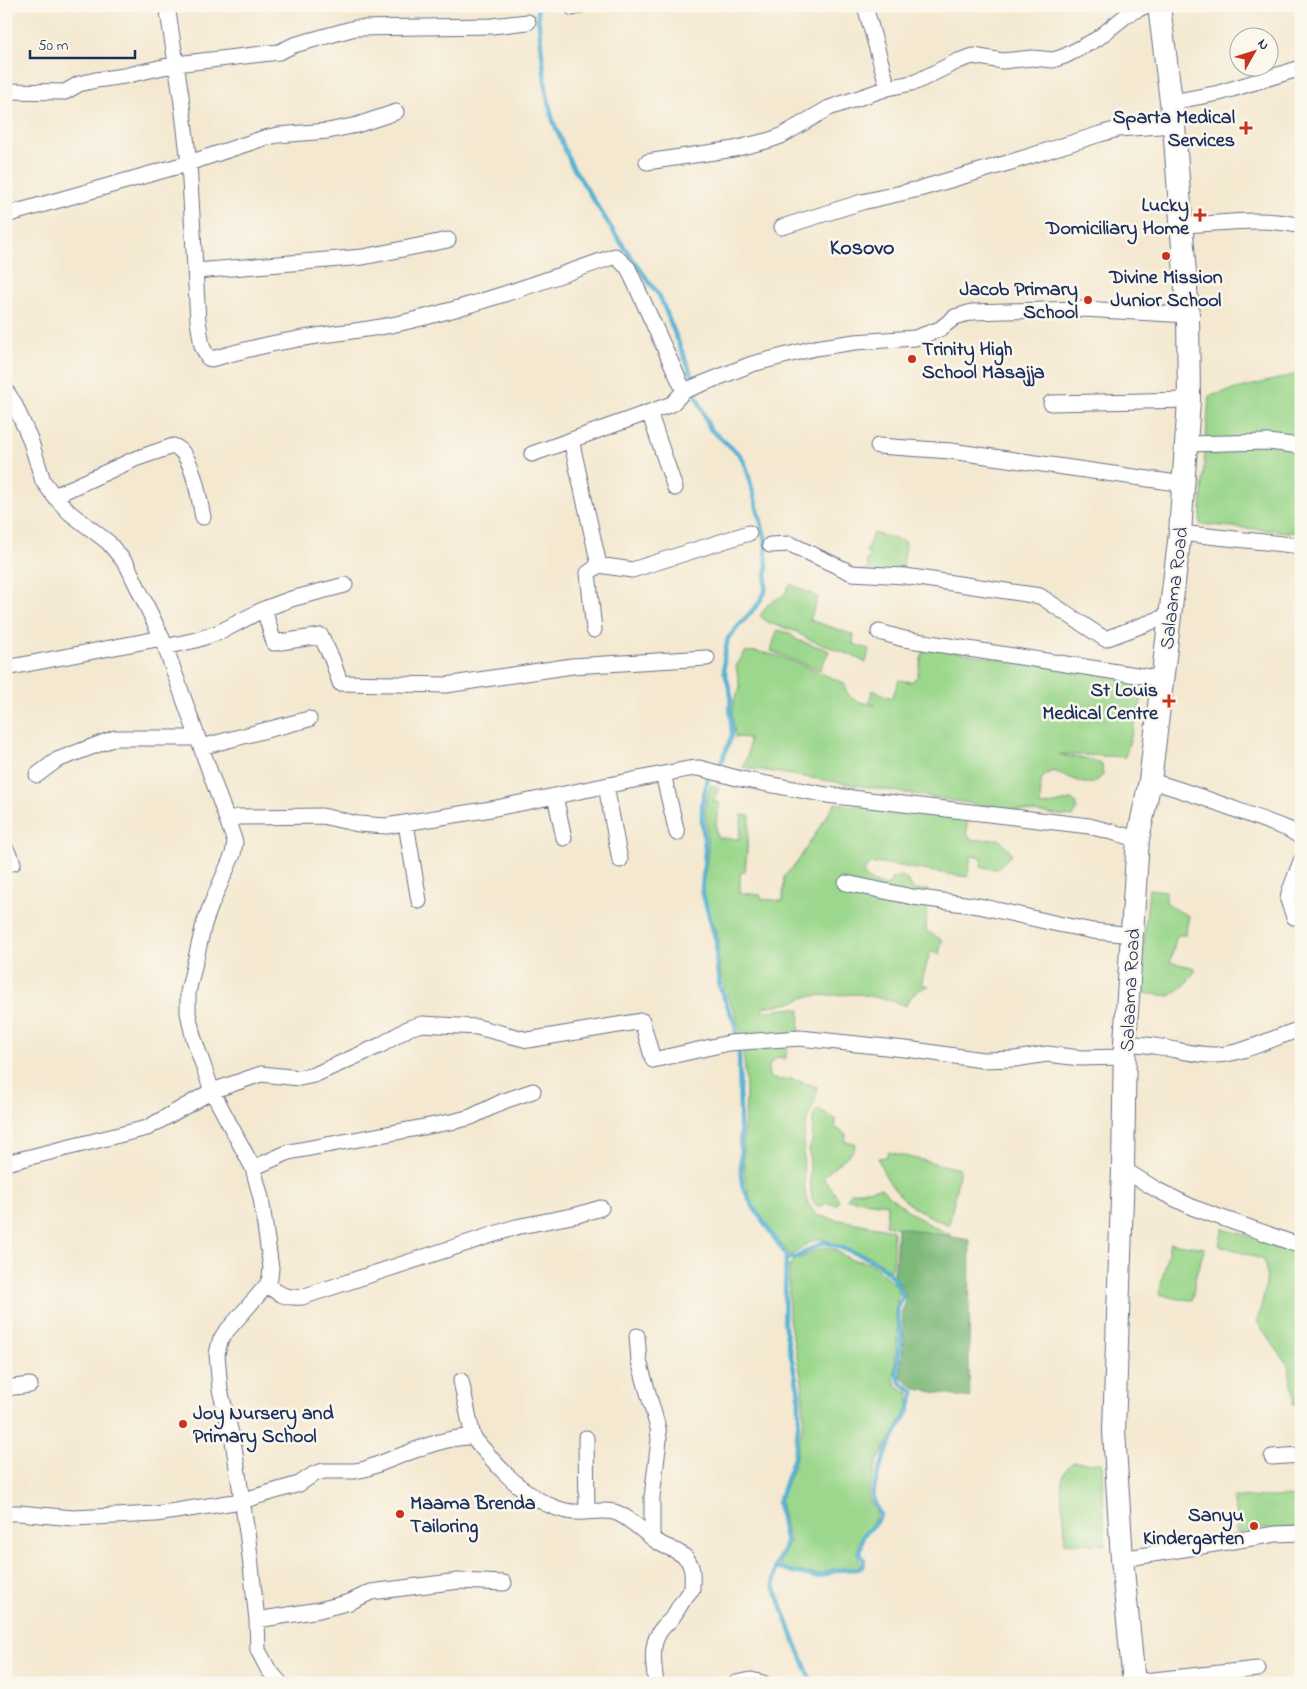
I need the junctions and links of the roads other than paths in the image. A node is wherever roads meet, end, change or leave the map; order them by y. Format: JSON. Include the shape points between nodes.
{"nodes":[{"id":1,"x":169,"y":6,"type":"edge"},
{"id":2,"x":865,"y":6,"type":"edge"},
{"id":3,"x":1145,"y":6,"type":"edge"},
{"id":4,"x":1158,"y":6,"type":"edge"},
{"id":5,"x":528,"y":22,"type":"dead end"},
{"id":6,"x":176,"y":64,"type":"junction"},
{"id":7,"x":1301,"y":68,"type":"edge"},
{"id":8,"x":888,"y":88,"type":"junction"},
{"id":9,"x":6,"y":91,"type":"edge"},
{"id":10,"x":1172,"y":102,"type":"junction"},
{"id":11,"x":396,"y":112,"type":"dead end"},
{"id":12,"x":1174,"y":125,"type":"junction"},
{"id":13,"x":647,"y":162,"type":"dead end"},
{"id":14,"x":189,"y":163,"type":"junction"},
{"id":15,"x":6,"y":215,"type":"edge"},
{"id":16,"x":1182,"y":226,"type":"junction"},
{"id":17,"x":1301,"y":226,"type":"edge"},
{"id":18,"x":782,"y":227,"type":"dead end"},
{"id":19,"x":448,"y":240,"type":"dead end"},
{"id":20,"x":196,"y":271,"type":"junction"},
{"id":21,"x":1188,"y":315,"type":"junction"},
{"id":22,"x":687,"y":390,"type":"junction"},
{"id":23,"x":6,"y":391,"type":"edge"},
{"id":24,"x":1189,"y":400,"type":"junction"},
{"id":25,"x":1051,"y":403,"type":"dead end"},
{"id":26,"x":649,"y":412,"type":"junction"},
{"id":27,"x":570,"y":440,"type":"junction"},
{"id":28,"x":1187,"y":444,"type":"junction"},
{"id":29,"x":878,"y":446,"type":"dead end"},
{"id":30,"x":1301,"y":446,"type":"edge"},
{"id":31,"x":532,"y":454,"type":"dead end"},
{"id":32,"x":1184,"y":484,"type":"junction"},
{"id":33,"x":675,"y":488,"type":"dead end"},
{"id":34,"x":54,"y":496,"type":"junction"},
{"id":35,"x":203,"y":517,"type":"dead end"},
{"id":36,"x":749,"y":533,"type":"dead end"},
{"id":37,"x":1180,"y":533,"type":"junction"},
{"id":38,"x":770,"y":545,"type":"dead end"},
{"id":39,"x":1301,"y":546,"type":"edge"},
{"id":40,"x":598,"y":564,"type":"junction"},
{"id":41,"x":345,"y":585,"type":"dead end"},
{"id":42,"x":264,"y":610,"type":"junction"},
{"id":43,"x":1170,"y":615,"type":"junction"},
{"id":44,"x":594,"y":630,"type":"dead end"},
{"id":45,"x":879,"y":632,"type":"dead end"},
{"id":46,"x":164,"y":642,"type":"junction"},
{"id":47,"x":707,"y":658,"type":"dead end"},
{"id":48,"x":6,"y":668,"type":"edge"},
{"id":49,"x":1162,"y":679,"type":"junction"},
{"id":50,"x":309,"y":719,"type":"dead end"},
{"id":51,"x":199,"y":743,"type":"junction"},
{"id":52,"x":663,"y":774,"type":"junction"},
{"id":53,"x":37,"y":775,"type":"dead end"},
{"id":54,"x":1150,"y":781,"type":"junction"},
{"id":55,"x":606,"y":786,"type":"junction"},
{"id":56,"x":555,"y":796,"type":"junction"},
{"id":57,"x":228,"y":819,"type":"junction"},
{"id":58,"x":406,"y":824,"type":"junction"},
{"id":59,"x":678,"y":833,"type":"dead end"},
{"id":60,"x":1301,"y":837,"type":"edge"},
{"id":61,"x":564,"y":838,"type":"dead end"},
{"id":62,"x":1138,"y":839,"type":"junction"},
{"id":63,"x":620,"y":860,"type":"dead end"},
{"id":64,"x":1301,"y":861,"type":"edge"},
{"id":65,"x":846,"y":883,"type":"dead end"},
{"id":66,"x":419,"y":901,"type":"dead end"},
{"id":67,"x":1294,"y":917,"type":"dead end"},
{"id":68,"x":1132,"y":935,"type":"junction"},
{"id":69,"x":1301,"y":1028,"type":"edge"},
{"id":70,"x":1125,"y":1050,"type":"junction"},
{"id":71,"x":212,"y":1091,"type":"junction"},
{"id":72,"x":533,"y":1091,"type":"dead end"},
{"id":73,"x":6,"y":1163,"type":"edge"},
{"id":74,"x":253,"y":1168,"type":"junction"},
{"id":75,"x":1123,"y":1169,"type":"junction"},
{"id":76,"x":601,"y":1208,"type":"dead end"},
{"id":77,"x":1301,"y":1246,"type":"edge"},
{"id":78,"x":267,"y":1285,"type":"junction"},
{"id":79,"x":637,"y":1336,"type":"dead end"},
{"id":80,"x":461,"y":1381,"type":"dead end"},
{"id":81,"x":30,"y":1385,"type":"dead end"},
{"id":82,"x":6,"y":1388,"type":"edge"},
{"id":83,"x":473,"y":1438,"type":"junction"},
{"id":84,"x":586,"y":1438,"type":"dead end"},
{"id":85,"x":1301,"y":1455,"type":"edge"},
{"id":86,"x":1272,"y":1457,"type":"dead end"},
{"id":87,"x":241,"y":1501,"type":"junction"},
{"id":88,"x":587,"y":1511,"type":"junction"},
{"id":89,"x":6,"y":1514,"type":"edge"},
{"id":90,"x":1301,"y":1533,"type":"edge"},
{"id":91,"x":652,"y":1538,"type":"junction"},
{"id":92,"x":1122,"y":1559,"type":"junction"},
{"id":93,"x":504,"y":1583,"type":"dead end"},
{"id":94,"x":257,"y":1620,"type":"junction"},
{"id":95,"x":1258,"y":1669,"type":"dead end"},
{"id":96,"x":1134,"y":1682,"type":"edge"},
{"id":97,"x":280,"y":1683,"type":"edge"},
{"id":98,"x":656,"y":1683,"type":"edge"},
{"id":99,"x":736,"y":1683,"type":"edge"},
{"id":100,"x":764,"y":1683,"type":"edge"}],
"edges":[{"from":1,"to":6,"type":"street"},
{"from":2,"to":8,"type":"street"},
{"from":3,"to":8,"type":"street","via":[[1128,14],[1097,39],[1053,60],[1003,61],[973,56],[916,82]]},
{"from":4,"to":10,"type":"main road","name":"Salaama Road"},
{"from":5,"to":6,"type":"street","via":[[492,26],[354,28],[279,52]]},
{"from":6,"to":9,"type":"street","via":[[79,84],[65,92]]},
{"from":6,"to":14,"type":"street"},
{"from":7,"to":10,"type":"street","via":[[1219,93]]},
{"from":8,"to":13,"type":"street","via":[[829,108],[770,140]]},
{"from":10,"to":12,"type":"main road","name":"Salaama Road"},
{"from":11,"to":14,"type":"street","via":[[328,131],[271,137]]},
{"from":12,"to":16,"type":"main road","name":"Salaama Road"},
{"from":12,"to":18,"type":"street","via":[[1118,129]]},
{"from":14,"to":15,"type":"street"},
{"from":14,"to":20,"type":"street"},
{"from":16,"to":17,"type":"street","via":[[1251,221]]},
{"from":16,"to":21,"type":"main road","name":"Salaama Road"},
{"from":19,"to":20,"type":"street","via":[[364,257]]},
{"from":20,"to":22,"type":"street","via":[[202,346],[212,359],[293,339],[402,323],[526,287],[615,256],[628,268]]},
{"from":21,"to":22,"type":"street","via":[[1059,308],[972,312],[915,338],[815,348],[752,364]]},
{"from":21,"to":24,"type":"main road","name":"Salaama Road"},
{"from":22,"to":26,"type":"street","via":[[672,404]]},
{"from":23,"to":34,"type":"street","via":[[30,439],[43,481]]},
{"from":24,"to":25,"type":"street"},
{"from":24,"to":28,"type":"main road","name":"Salaama Road"},
{"from":26,"to":27,"type":"street"},
{"from":26,"to":33,"type":"street"},
{"from":27,"to":31,"type":"street"},
{"from":27,"to":40,"type":"street"},
{"from":28,"to":30,"type":"street","via":[[1268,442]]},
{"from":28,"to":32,"type":"main road","name":"Salaama Road"},
{"from":29,"to":32,"type":"street","via":[[951,452]]},
{"from":32,"to":37,"type":"main road","name":"Salaama Road"},
{"from":34,"to":35,"type":"street","via":[[135,459],[173,446],[187,459],[194,475]]},
{"from":34,"to":46,"type":"street","via":[[70,513],[108,542],[127,565]]},
{"from":36,"to":40,"type":"street","via":[[632,570]]},
{"from":37,"to":39,"type":"street"},
{"from":37,"to":43,"type":"main road","name":"Salaama Road"},
{"from":38,"to":43,"type":"street","via":[[790,544],[852,573],[905,576],[1040,596],[1105,639]]},
{"from":40,"to":44,"type":"street","via":[[588,573]]},
{"from":41,"to":42,"type":"street","via":[[291,599]]},
{"from":42,"to":46,"type":"street","via":[[196,640]]},
{"from":42,"to":47,"type":"street","via":[[274,642],[321,636],[340,683],[446,685],[572,666]]},
{"from":43,"to":49,"type":"main road","name":"Salaama Road"},
{"from":45,"to":49,"type":"street"},
{"from":46,"to":48,"type":"street"},
{"from":46,"to":51,"type":"street"},
{"from":49,"to":54,"type":"main road","name":"Salaama Road"},
{"from":50,"to":51,"type":"street"},
{"from":51,"to":53,"type":"street","via":[[115,738],[57,760]]},
{"from":51,"to":57,"type":"street"},
{"from":52,"to":55,"type":"street"},
{"from":52,"to":59,"type":"street"},
{"from":52,"to":62,"type":"street","via":[[699,768],[827,795],[1089,826]]},
{"from":54,"to":60,"type":"street","via":[[1204,797]]},
{"from":54,"to":62,"type":"main road","name":"Salaama Road"},
{"from":55,"to":56,"type":"street"},
{"from":55,"to":63,"type":"street"},
{"from":56,"to":58,"type":"street"},
{"from":56,"to":61,"type":"street"},
{"from":57,"to":58,"type":"street","via":[[322,816],[358,824]]},
{"from":57,"to":71,"type":"street","via":[[235,842],[234,854],[208,915],[188,992],[188,1013]]},
{"from":58,"to":66,"type":"street"},
{"from":62,"to":68,"type":"main road","name":"Salaama Road"},
{"from":64,"to":67,"type":"street","via":[[1288,900]]},
{"from":65,"to":68,"type":"street","via":[[979,906],[1093,931]]},
{"from":68,"to":70,"type":"main road","name":"Salaama Road"},
{"from":69,"to":70,"type":"street","via":[[1227,1054],[1198,1054],[1158,1046]]},
{"from":70,"to":71,"type":"street","via":[[1080,1058],[1046,1054],[1009,1060],[982,1060],[816,1039],[729,1043],[653,1060],[642,1021],[528,1040],[477,1027],[422,1024],[307,1077],[262,1074]]},
{"from":70,"to":75,"type":"main road","name":"Salaama Road"},
{"from":71,"to":73,"type":"street","via":[[147,1128]]},
{"from":71,"to":74,"type":"street"},
{"from":72,"to":74,"type":"street","via":[[471,1118],[289,1152]]},
{"from":74,"to":78,"type":"street","via":[[261,1198],[271,1268]]},
{"from":75,"to":77,"type":"street","via":[[1194,1208]]},
{"from":75,"to":92,"type":"main road","name":"Salaama Road","via":[[1114,1431]]},
{"from":76,"to":78,"type":"street","via":[[577,1216],[516,1226],[302,1297],[288,1298]]},
{"from":78,"to":87,"type":"street","via":[[224,1334],[217,1354],[220,1390],[233,1441]]},
{"from":79,"to":91,"type":"street","via":[[639,1361],[659,1440],[652,1497]]},
{"from":80,"to":83,"type":"street"},
{"from":81,"to":82,"type":"street"},
{"from":83,"to":87,"type":"street","via":[[462,1437],[430,1445],[365,1469],[324,1470],[299,1484]]},
{"from":83,"to":88,"type":"street","via":[[503,1472],[541,1501],[568,1511]]},
{"from":84,"to":88,"type":"street"},
{"from":85,"to":86,"type":"street"},
{"from":87,"to":89,"type":"street","via":[[140,1516],[73,1518]]},
{"from":87,"to":94,"type":"street"},
{"from":88,"to":91,"type":"street","via":[[614,1512]]},
{"from":90,"to":92,"type":"street","via":[[1276,1534]]},
{"from":91,"to":98,"type":"street","via":[[685,1558],[691,1566],[692,1575],[692,1589],[682,1599],[654,1644]]},
{"from":92,"to":96,"type":"main road","name":"Salaama Road"},
{"from":93,"to":94,"type":"street","via":[[459,1581],[371,1592],[350,1602],[319,1610]]},
{"from":94,"to":97,"type":"street","via":[[258,1650]]},
{"from":95,"to":96,"type":"street"},
{"from":99,"to":100,"type":"street","via":[[751,1680]]}]}
